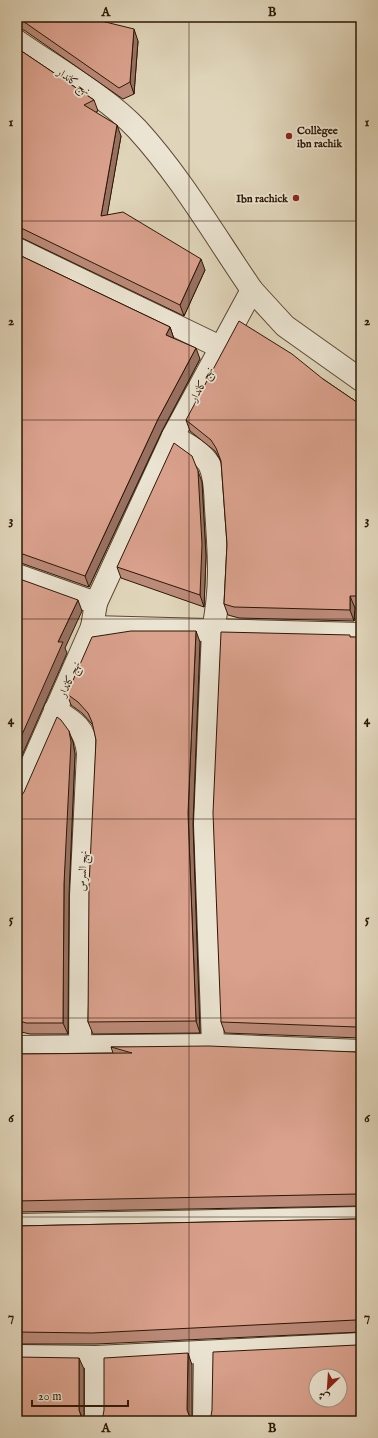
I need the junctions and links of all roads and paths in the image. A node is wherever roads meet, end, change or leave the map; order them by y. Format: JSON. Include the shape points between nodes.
{"nodes":[{"id":1,"x":17,"y":41,"type":"edge"},
{"id":2,"x":17,"y":249,"type":"edge"},
{"id":3,"x":252,"y":290,"type":"junction"},
{"id":4,"x":220,"y":347,"type":"junction"},
{"id":5,"x":361,"y":380,"type":"edge"},
{"id":6,"x":174,"y":436,"type":"junction"},
{"id":7,"x":17,"y":575,"type":"edge"},
{"id":8,"x":96,"y":603,"type":"junction"},
{"id":9,"x":92,"y":627,"type":"junction"},
{"id":10,"x":213,"y":630,"type":"junction"},
{"id":11,"x":361,"y":634,"type":"edge"},
{"id":12,"x":55,"y":710,"type":"junction"},
{"id":13,"x":17,"y":798,"type":"edge"},
{"id":14,"x":213,"y":1046,"type":"junction"},
{"id":15,"x":17,"y":1047,"type":"edge"},
{"id":16,"x":80,"y":1047,"type":"junction"},
{"id":17,"x":361,"y":1051,"type":"edge"},
{"id":18,"x":361,"y":1218,"type":"edge"},
{"id":19,"x":17,"y":1225,"type":"edge"},
{"id":20,"x":361,"y":1344,"type":"edge"},
{"id":21,"x":205,"y":1352,"type":"junction"},
{"id":22,"x":17,"y":1356,"type":"edge"},
{"id":23,"x":96,"y":1357,"type":"junction"},
{"id":24,"x":96,"y":1421,"type":"edge"},
{"id":25,"x":204,"y":1421,"type":"edge"}],
"edges":[{"from":1,"to":3,"type":"street","name":"نهج كاندار","via":[[104,101],[136,129],[172,173]]},
{"from":2,"to":4,"type":"street"},
{"from":3,"to":4,"type":"street","name":"نهج كاندار"},
{"from":3,"to":5,"type":"street","via":[[285,326]]},
{"from":4,"to":6,"type":"street","name":"نهج كاندار"},
{"from":6,"to":8,"type":"street","name":"نهج كاندار"},
{"from":6,"to":10,"type":"street","via":[[204,457],[212,473],[220,578]]},
{"from":7,"to":8,"type":"street"},
{"from":8,"to":9,"type":"street","name":"نهج كاندار"},
{"from":9,"to":10,"type":"street"},
{"from":9,"to":12,"type":"street","name":"نهج كاندار"},
{"from":10,"to":11,"type":"street"},
{"from":10,"to":14,"type":"street","via":[[205,824]]},
{"from":12,"to":13,"type":"street","name":"نهج كاندار"},
{"from":12,"to":16,"type":"street","name":"نهج السرس","via":[[74,722],[83,732],[87,740],[88,753],[81,896]]},
{"from":14,"to":16,"type":"street"},
{"from":14,"to":17,"type":"street"},
{"from":15,"to":16,"type":"street"},
{"from":18,"to":19,"type":"street"},
{"from":20,"to":21,"type":"street"},
{"from":21,"to":23,"type":"street"},
{"from":21,"to":25,"type":"street"},
{"from":22,"to":23,"type":"street"},
{"from":23,"to":24,"type":"street"}]}
